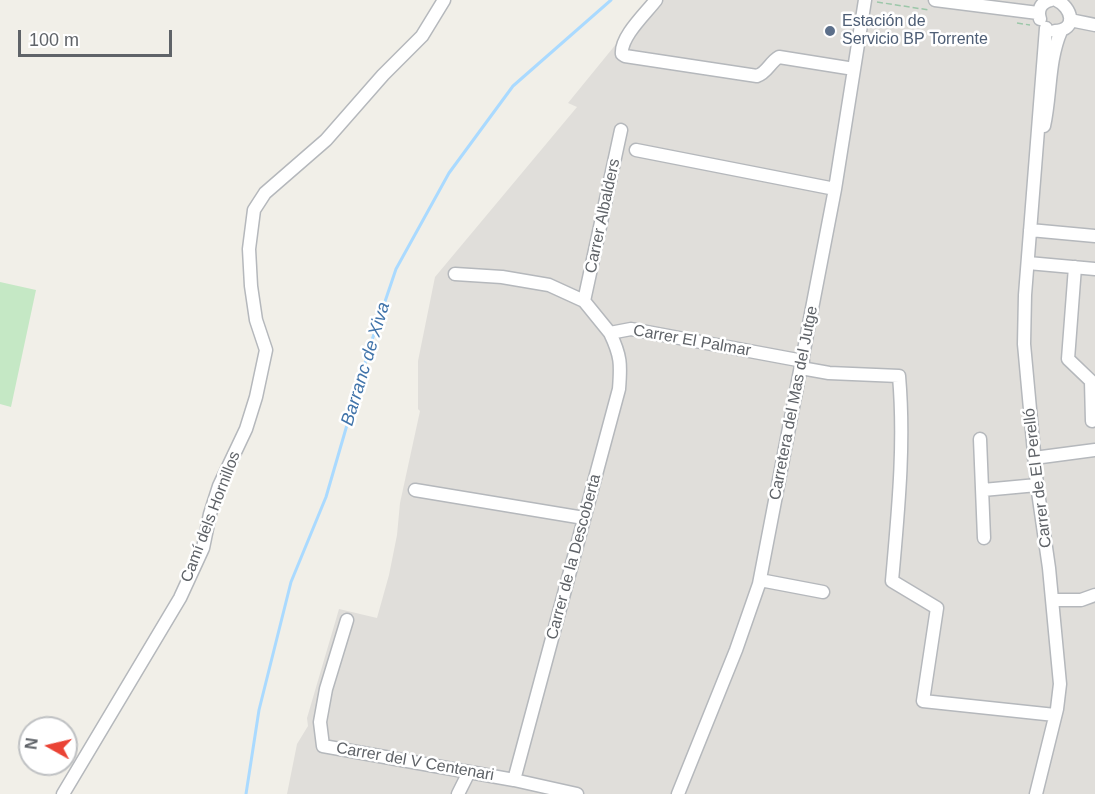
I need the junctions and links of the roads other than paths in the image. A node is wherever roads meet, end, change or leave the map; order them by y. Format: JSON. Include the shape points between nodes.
{"nodes":[{"id":1,"x":444,"y":0,"type":"edge"},
{"id":2,"x":657,"y":0,"type":"edge"},
{"id":3,"x":865,"y":0,"type":"edge"},
{"id":4,"x":935,"y":0,"type":"edge"},
{"id":5,"x":1054,"y":1,"type":"edge"},
{"id":6,"x":1038,"y":13,"type":"junction"},
{"id":7,"x":1070,"y":20,"type":"junction"},
{"id":8,"x":1095,"y":25,"type":"edge"},
{"id":9,"x":1046,"y":27,"type":"junction"},
{"id":10,"x":1061,"y":31,"type":"junction"},
{"id":11,"x":854,"y":69,"type":"junction"},
{"id":12,"x":621,"y":130,"type":"dead end"},
{"id":13,"x":636,"y":150,"type":"dead end"},
{"id":14,"x":1036,"y":159,"type":"junction"},
{"id":15,"x":835,"y":189,"type":"junction"},
{"id":16,"x":1030,"y":230,"type":"junction"},
{"id":17,"x":1095,"y":236,"type":"edge"},
{"id":18,"x":1028,"y":263,"type":"junction"},
{"id":19,"x":1075,"y":267,"type":"junction"},
{"id":20,"x":1095,"y":269,"type":"edge"},
{"id":21,"x":456,"y":274,"type":"dead end"},
{"id":22,"x":584,"y":301,"type":"junction"},
{"id":23,"x":610,"y":333,"type":"junction"},
{"id":24,"x":802,"y":364,"type":"junction"},
{"id":25,"x":1092,"y":422,"type":"dead end"},
{"id":26,"x":980,"y":439,"type":"dead end"},
{"id":27,"x":1095,"y":450,"type":"edge"},
{"id":28,"x":1034,"y":458,"type":"junction"},
{"id":29,"x":1037,"y":485,"type":"junction"},
{"id":30,"x":415,"y":490,"type":"dead end"},
{"id":31,"x":983,"y":490,"type":"junction"},
{"id":32,"x":584,"y":518,"type":"junction"},
{"id":33,"x":984,"y":538,"type":"dead end"},
{"id":34,"x":760,"y":580,"type":"junction"},
{"id":35,"x":823,"y":592,"type":"dead end"},
{"id":36,"x":1095,"y":595,"type":"edge"},
{"id":37,"x":1052,"y":600,"type":"junction"},
{"id":38,"x":347,"y":620,"type":"dead end"},
{"id":39,"x":1055,"y":715,"type":"junction"},
{"id":40,"x":469,"y":772,"type":"junction"},
{"id":41,"x":514,"y":780,"type":"junction"},
{"id":42,"x":63,"y":794,"type":"edge"},
{"id":43,"x":458,"y":794,"type":"edge"},
{"id":44,"x":577,"y":794,"type":"edge"},
{"id":45,"x":678,"y":794,"type":"edge"},
{"id":46,"x":1036,"y":794,"type":"edge"}],
"edges":[{"from":1,"to":42,"type":"street","name":"Camí dels Hornillos","via":[[422,36],[326,140],[265,193],[254,210],[249,249],[251,286],[266,350],[246,429],[219,486],[203,548],[180,598]]},
{"from":2,"to":11,"type":"street","via":[[625,39],[621,51],[625,56],[757,76],[764,74],[779,57]]},
{"from":3,"to":11,"type":"street","name":"Carretera del Mas del Jutge"},
{"from":4,"to":6,"type":"street"},
{"from":5,"to":6,"type":"street","via":[[1040,7]]},
{"from":5,"to":7,"type":"street","via":[[1066,7]]},
{"from":6,"to":9,"type":"street"},
{"from":7,"to":8,"type":"street"},
{"from":7,"to":10,"type":"street"},
{"from":9,"to":10,"type":"street"},
{"from":9,"to":14,"type":"street","name":"Carrer de El Perelló"},
{"from":10,"to":14,"type":"street","name":"Carrer de El Perelló","via":[[1054,51]]},
{"from":11,"to":15,"type":"street","name":"Carretera del Mas del Jutge"},
{"from":12,"to":22,"type":"street","name":"Carrer Albalders"},
{"from":13,"to":15,"type":"street"},
{"from":14,"to":16,"type":"street","name":"Carrer de El Perelló"},
{"from":15,"to":24,"type":"street","name":"Carretera del Mas del Jutge"},
{"from":16,"to":17,"type":"street"},
{"from":16,"to":18,"type":"street","name":"Carrer de El Perelló"},
{"from":18,"to":19,"type":"street"},
{"from":18,"to":28,"type":"street","name":"Carrer de El Perelló","via":[[1024,344]]},
{"from":19,"to":20,"type":"street"},
{"from":19,"to":25,"type":"street","via":[[1068,358],[1091,381]]},
{"from":21,"to":22,"type":"street","name":"Carrer El Palmar","via":[[549,285]]},
{"from":22,"to":23,"type":"street","name":"Carrer El Palmar"},
{"from":23,"to":24,"type":"street","name":"Carrer El Palmar","via":[[631,329]]},
{"from":23,"to":32,"type":"street","name":"Carrer de la Descoberta","via":[[621,364],[619,389]]},
{"from":24,"to":34,"type":"street","name":"Carretera del Mas del Jutge"},
{"from":24,"to":39,"type":"street","name":"Carrer El Palmar","via":[[829,373],[899,376],[901,484],[892,580],[937,608],[923,701]]},
{"from":26,"to":31,"type":"street"},
{"from":27,"to":28,"type":"street"},
{"from":28,"to":29,"type":"street","name":"Carrer de El Perelló"},
{"from":29,"to":31,"type":"street"},
{"from":29,"to":37,"type":"street","name":"Carrer de El Perelló"},
{"from":30,"to":32,"type":"street"},
{"from":31,"to":33,"type":"street"},
{"from":32,"to":41,"type":"street","name":"Carrer de la Descoberta"},
{"from":34,"to":35,"type":"street"},
{"from":34,"to":45,"type":"street","name":"Carretera del Mas del Jutge"},
{"from":36,"to":37,"type":"street","via":[[1081,600]]},
{"from":37,"to":39,"type":"street","name":"Carrer de El Perelló","via":[[1060,684]]},
{"from":38,"to":40,"type":"street","name":"Carrer del V Centenari","via":[[326,689],[320,722],[324,746]]},
{"from":39,"to":46,"type":"street","name":"Carrer de El Perelló"},
{"from":40,"to":41,"type":"street","name":"Carrer del V Centenari"},
{"from":40,"to":43,"type":"street"},
{"from":41,"to":44,"type":"street","name":"Carrer del V Centenari"}]}
